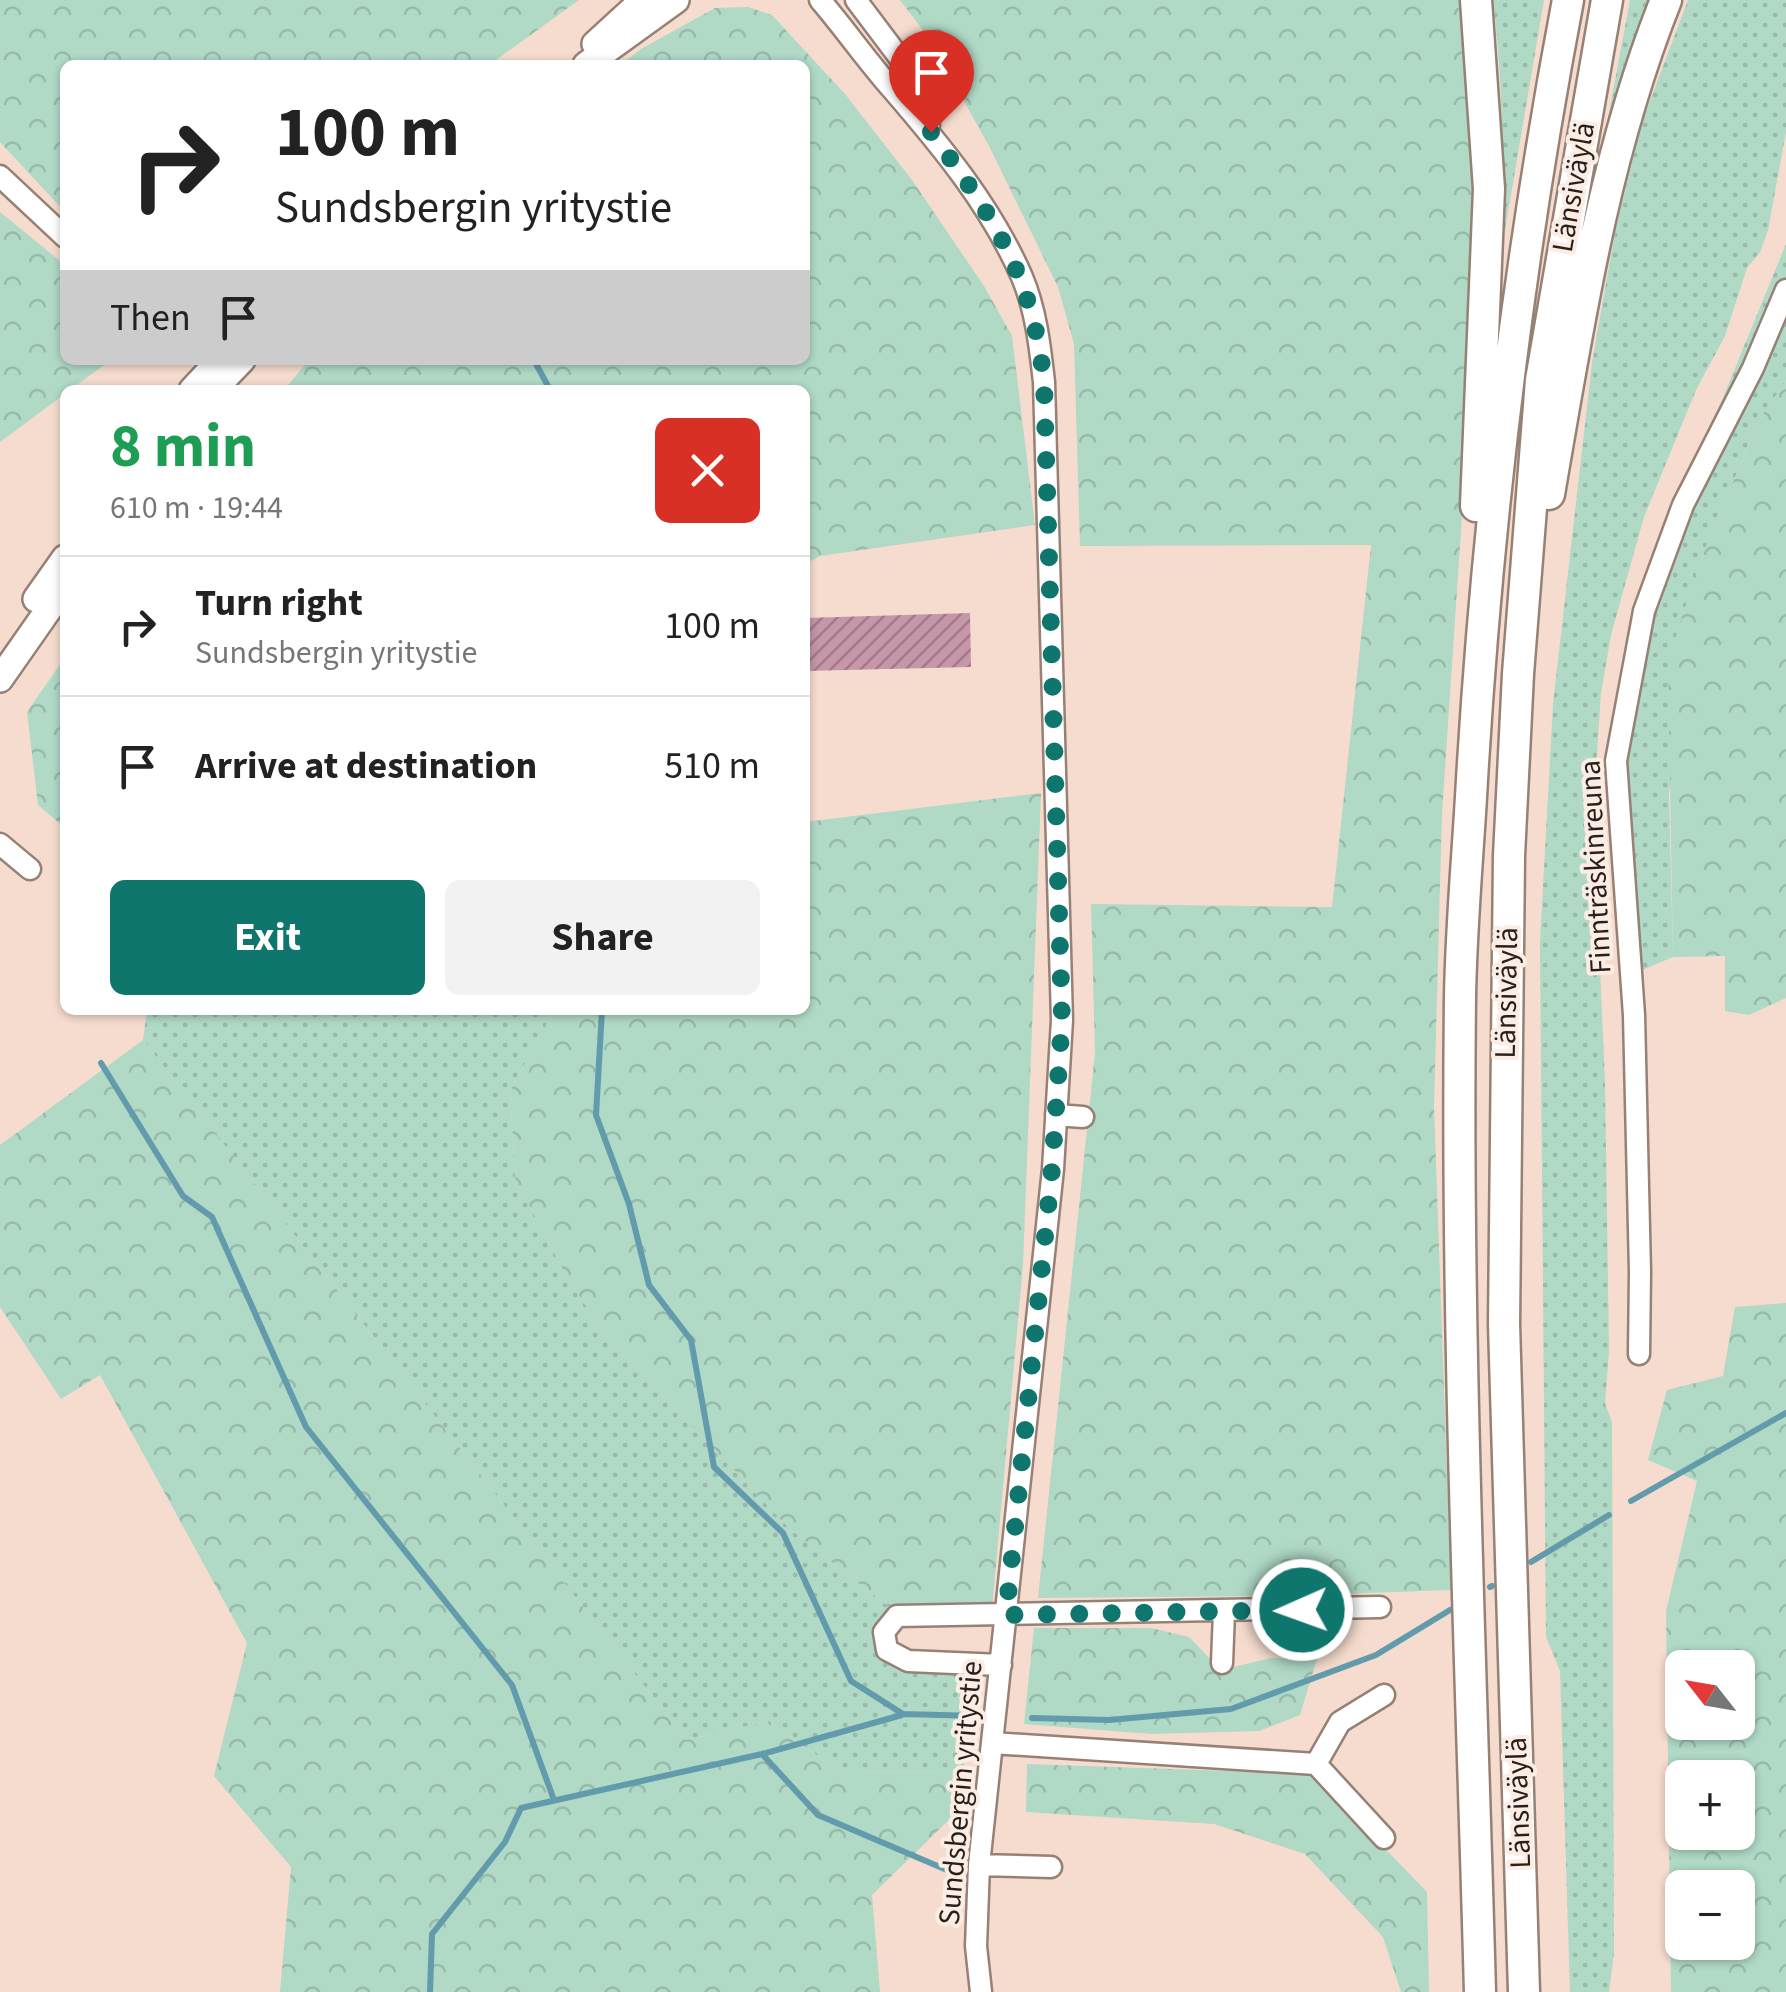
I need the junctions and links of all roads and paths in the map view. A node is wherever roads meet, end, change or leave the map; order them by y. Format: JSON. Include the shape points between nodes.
{"nodes":[{"id":1,"x":642,"y":0,"type":"edge"},
{"id":2,"x":676,"y":0,"type":"edge"},
{"id":3,"x":820,"y":0,"type":"edge"},
{"id":4,"x":856,"y":0,"type":"edge"},
{"id":5,"x":1476,"y":0,"type":"edge"},
{"id":6,"x":1568,"y":0,"type":"edge"},
{"id":7,"x":1607,"y":0,"type":"edge"},
{"id":8,"x":1666,"y":0,"type":"edge"},
{"id":9,"x":578,"y":60,"type":"edge"},
{"id":10,"x":593,"y":60,"type":"edge"},
{"id":11,"x":931,"y":132,"type":"junction"},
{"id":12,"x":0,"y":176,"type":"edge"},
{"id":13,"x":60,"y":232,"type":"edge"},
{"id":14,"x":1786,"y":290,"type":"edge"},
{"id":15,"x":60,"y":565,"type":"edge"},
{"id":16,"x":60,"y":593,"type":"edge"},
{"id":17,"x":0,"y":652,"type":"edge"},
{"id":18,"x":1479,"y":659,"type":"junction"},
{"id":19,"x":1518,"y":674,"type":"junction"},
{"id":20,"x":0,"y":679,"type":"edge"},
{"id":21,"x":0,"y":844,"type":"edge"},
{"id":22,"x":30,"y":868,"type":"dead end"},
{"id":23,"x":1056,"y":1116,"type":"junction"},
{"id":24,"x":1084,"y":1116,"type":"dead end"},
{"id":25,"x":1639,"y":1354,"type":"dead end"},
{"id":26,"x":1380,"y":1607,"type":"dead end"},
{"id":27,"x":1224,"y":1612,"type":"junction"},
{"id":28,"x":1006,"y":1615,"type":"junction"},
{"id":29,"x":1222,"y":1663,"type":"dead end"},
{"id":30,"x":1001,"y":1665,"type":"junction"},
{"id":31,"x":1384,"y":1695,"type":"dead end"},
{"id":32,"x":992,"y":1743,"type":"junction"},
{"id":33,"x":1316,"y":1764,"type":"junction"},
{"id":34,"x":1384,"y":1838,"type":"dead end"},
{"id":35,"x":979,"y":1865,"type":"junction"},
{"id":36,"x":1051,"y":1867,"type":"dead end"},
{"id":37,"x":981,"y":1992,"type":"edge"},
{"id":38,"x":1480,"y":1992,"type":"edge"},
{"id":39,"x":1524,"y":1992,"type":"edge"}],
"edges":[{"from":1,"to":9,"type":"main road"},
{"from":2,"to":10,"type":"main road"},
{"from":3,"to":11,"type":"street","name":"Sundsbergin yritystie"},
{"from":4,"to":11,"type":"street","name":"Sundsbergin yritystie","via":[[911,73]]},
{"from":5,"to":18,"type":"highway","via":[[1489,189],[1476,517]]},
{"from":6,"to":18,"type":"highway","name":"Länsiväylä","via":[[1509,373]]},
{"from":7,"to":19,"type":"highway","name":"Länsiväylä","via":[[1541,380]]},
{"from":8,"to":19,"type":"highway","via":[[1607,184]]},
{"from":11,"to":23,"type":"street","name":"Sundsbergin yritystie","via":[[1022,278],[1040,348],[1061,951]]},
{"from":12,"to":13,"type":"street"},
{"from":14,"to":25,"type":"street","name":"Finnträskinreuna","via":[[1684,505],[1644,611],[1616,760],[1634,1015]]},
{"from":15,"to":17,"type":"main road"},
{"from":16,"to":20,"type":"main road"},
{"from":18,"to":38,"type":"highway","name":"Länsiväylä","via":[[1460,1013]]},
{"from":19,"to":39,"type":"highway","name":"Länsiväylä","via":[[1505,1004],[1504,1324]]},
{"from":21,"to":22,"type":"street"},
{"from":23,"to":24,"type":"street"},
{"from":23,"to":28,"type":"street","name":"Sundsbergin yritystie"},
{"from":26,"to":27,"type":"street"},
{"from":27,"to":28,"type":"street"},
{"from":27,"to":29,"type":"street"},
{"from":28,"to":30,"type":"street","name":"Sundsbergin yritystie"},
{"from":28,"to":30,"type":"street","via":[[897,1616],[884,1632],[886,1650],[908,1661]]},
{"from":30,"to":32,"type":"street","name":"Sundsbergin yritystie"},
{"from":31,"to":33,"type":"street","via":[[1340,1722]]},
{"from":32,"to":33,"type":"street"},
{"from":32,"to":35,"type":"street","name":"Sundsbergin yritystie"},
{"from":33,"to":34,"type":"street"},
{"from":35,"to":36,"type":"street"},
{"from":35,"to":37,"type":"street","name":"Sundsbergin yritystie"}]}
